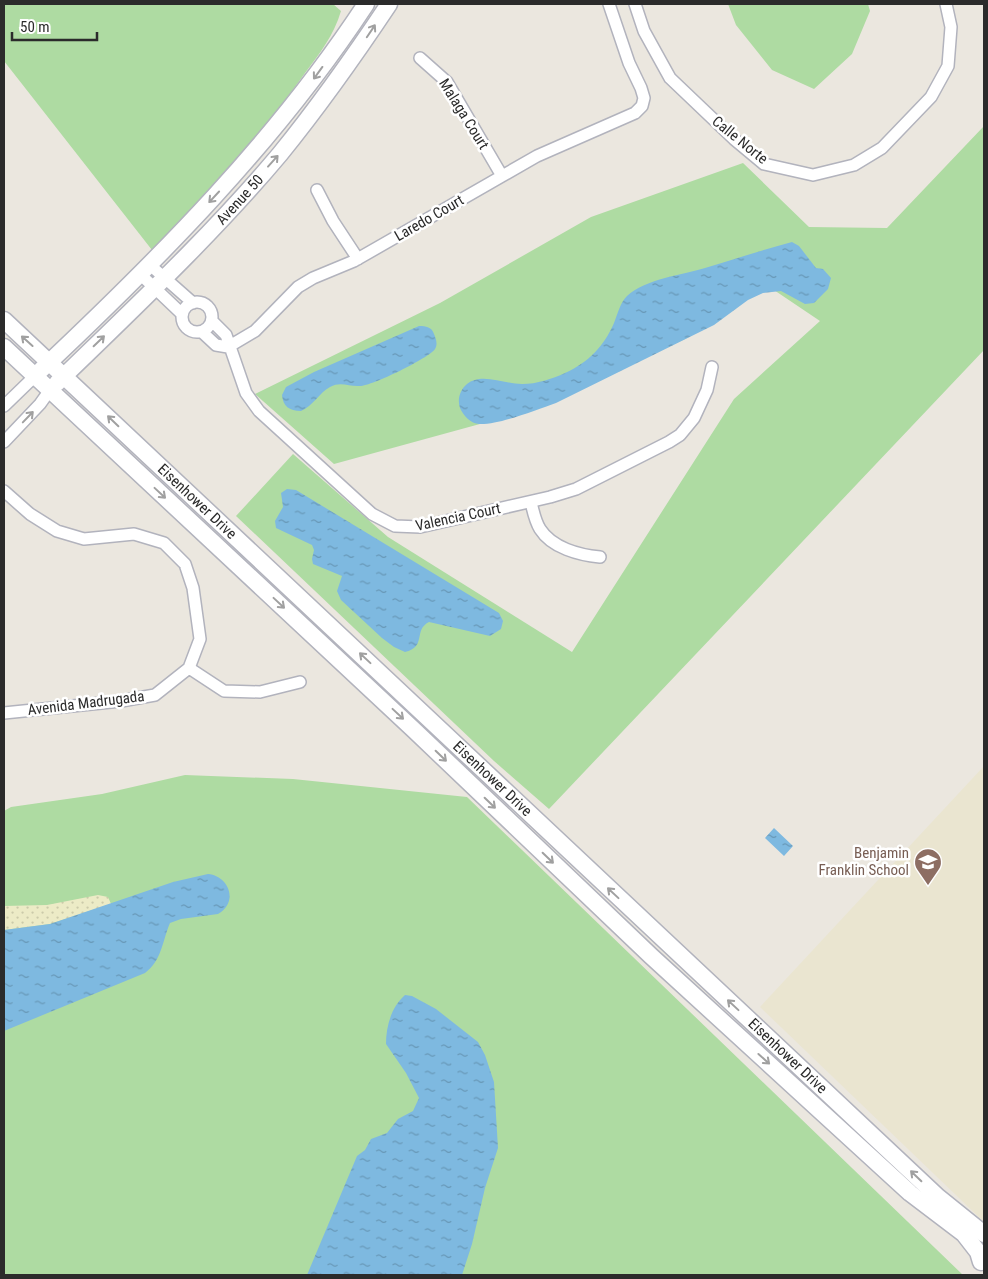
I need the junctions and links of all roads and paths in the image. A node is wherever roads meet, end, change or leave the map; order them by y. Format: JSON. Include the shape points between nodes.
{"nodes":[{"id":1,"x":366,"y":4,"type":"edge"},
{"id":2,"x":389,"y":4,"type":"edge"},
{"id":3,"x":609,"y":4,"type":"edge"},
{"id":4,"x":635,"y":4,"type":"edge"},
{"id":5,"x":946,"y":4,"type":"edge"},
{"id":6,"x":420,"y":58,"type":"dead end"},
{"id":7,"x":502,"y":176,"type":"junction"},
{"id":8,"x":317,"y":190,"type":"dead end"},
{"id":9,"x":358,"y":259,"type":"junction"},
{"id":10,"x":145,"y":270,"type":"junction"},
{"id":11,"x":159,"y":283,"type":"junction"},
{"id":12,"x":193,"y":303,"type":"junction"},
{"id":13,"x":182,"y":314,"type":"junction"},
{"id":14,"x":4,"y":320,"type":"edge"},
{"id":15,"x":212,"y":321,"type":"junction"},
{"id":16,"x":202,"y":332,"type":"junction"},
{"id":17,"x":4,"y":347,"type":"edge"},
{"id":18,"x":228,"y":347,"type":"junction"},
{"id":19,"x":50,"y":362,"type":"junction"},
{"id":20,"x":712,"y":367,"type":"dead end"},
{"id":21,"x":65,"y":375,"type":"junction"},
{"id":22,"x":35,"y":376,"type":"junction"},
{"id":23,"x":50,"y":390,"type":"junction"},
{"id":24,"x":4,"y":406,"type":"edge"},
{"id":25,"x":4,"y":442,"type":"edge"},
{"id":26,"x":4,"y":491,"type":"edge"},
{"id":27,"x":531,"y":502,"type":"junction"},
{"id":28,"x":600,"y":557,"type":"dead end"},
{"id":29,"x":190,"y":668,"type":"junction"},
{"id":30,"x":300,"y":682,"type":"dead end"},
{"id":31,"x":4,"y":713,"type":"edge"},
{"id":32,"x":608,"y":915,"type":"junction"},
{"id":33,"x":676,"y":952,"type":"junction"},
{"id":34,"x":852,"y":1140,"type":"junction"},
{"id":35,"x":882,"y":1144,"type":"junction"},
{"id":36,"x":984,"y":1234,"type":"edge"},
{"id":37,"x":983,"y":1264,"type":"edge"}],
"edges":[{"from":1,"to":10,"type":"main road","name":"Avenue 50","one_way":true,"via":[[264,143]]},
{"from":11,"to":2,"type":"main road","name":"Avenue 50","one_way":true,"via":[[279,155]]},
{"from":3,"to":7,"type":"street","name":"Laredo Court","via":[[641,88],[642,106],[624,119],[562,144]]},
{"from":4,"to":5,"type":"street","name":"Calle Norte","via":[[644,31],[670,78],[764,164],[813,175],[854,165],[882,148],[931,97],[948,66],[951,27]]},
{"from":6,"to":7,"type":"street","name":"Malaga Court","via":[[447,82]]},
{"from":7,"to":9,"type":"street","name":"Laredo Court"},
{"from":8,"to":9,"type":"street","via":[[333,222]]},
{"from":9,"to":18,"type":"street","name":"Laredo Court","via":[[298,287],[254,331]]},
{"from":10,"to":11,"type":"street","name":"Valencia Court"},
{"from":10,"to":19,"type":"main road","name":"Avenue 50"},
{"from":11,"to":12,"type":"street","name":"Valencia Court"},
{"from":11,"to":13,"type":"street","name":"Valencia Court"},
{"from":21,"to":11,"type":"main road","name":"Avenue 50","one_way":true},
{"from":12,"to":13,"type":"street"},
{"from":12,"to":15,"type":"street","name":"Valencia Court","via":[[207,306]]},
{"from":13,"to":16,"type":"street","name":"Valencia Court","via":[[186,328]]},
{"from":19,"to":14,"type":"main road","name":"Eisenhower Drive","one_way":true},
{"from":15,"to":16,"type":"street"},
{"from":15,"to":18,"type":"street","name":"Valencia Court","via":[[226,335]]},
{"from":16,"to":18,"type":"street","name":"Valencia Court","via":[[216,345]]},
{"from":17,"to":22,"type":"main road","name":"Eisenhower Drive"},
{"from":18,"to":27,"type":"street","name":"Valencia Court","via":[[246,393],[259,411],[372,514],[383,520],[396,526],[420,527]]},
{"from":19,"to":21,"type":"main road","name":"Eisenhower Drive"},
{"from":19,"to":22,"type":"main road","name":"Avenue 50"},
{"from":20,"to":27,"type":"street","name":"Valencia Court","via":[[700,406],[680,435],[576,489]]},
{"from":21,"to":23,"type":"main road","name":"Avenue 50"},
{"from":33,"to":21,"type":"main road","name":"Eisenhower Drive","one_way":true},
{"from":22,"to":23,"type":"main road","name":"Eisenhower Drive"},
{"from":22,"to":24,"type":"street"},
{"from":25,"to":23,"type":"street","one_way":true},
{"from":23,"to":32,"type":"main road","name":"Eisenhower Drive","one_way":true},
{"from":26,"to":29,"type":"street","via":[[30,514],[57,531],[84,539],[134,534],[164,543],[184,564],[193,588],[200,639]]},
{"from":27,"to":28,"type":"street","via":[[538,527],[546,537],[573,552]]},
{"from":29,"to":30,"type":"street","via":[[224,691],[260,692]]},
{"from":29,"to":31,"type":"street","name":"Avenida Madrugada","via":[[155,695]]},
{"from":32,"to":33,"type":"main road","via":[[627,920],[664,954]]},
{"from":32,"to":34,"type":"main road","name":"Eisenhower Drive","one_way":true},
{"from":35,"to":33,"type":"main road","name":"Eisenhower Drive","one_way":true},
{"from":34,"to":35,"type":"main road","via":[[874,1148]]},
{"from":34,"to":37,"type":"main road","name":"Eisenhower Drive","via":[[910,1193],[964,1234]]},
{"from":36,"to":35,"type":"main road","name":"Eisenhower Drive","one_way":true,"via":[[951,1210]]}]}
